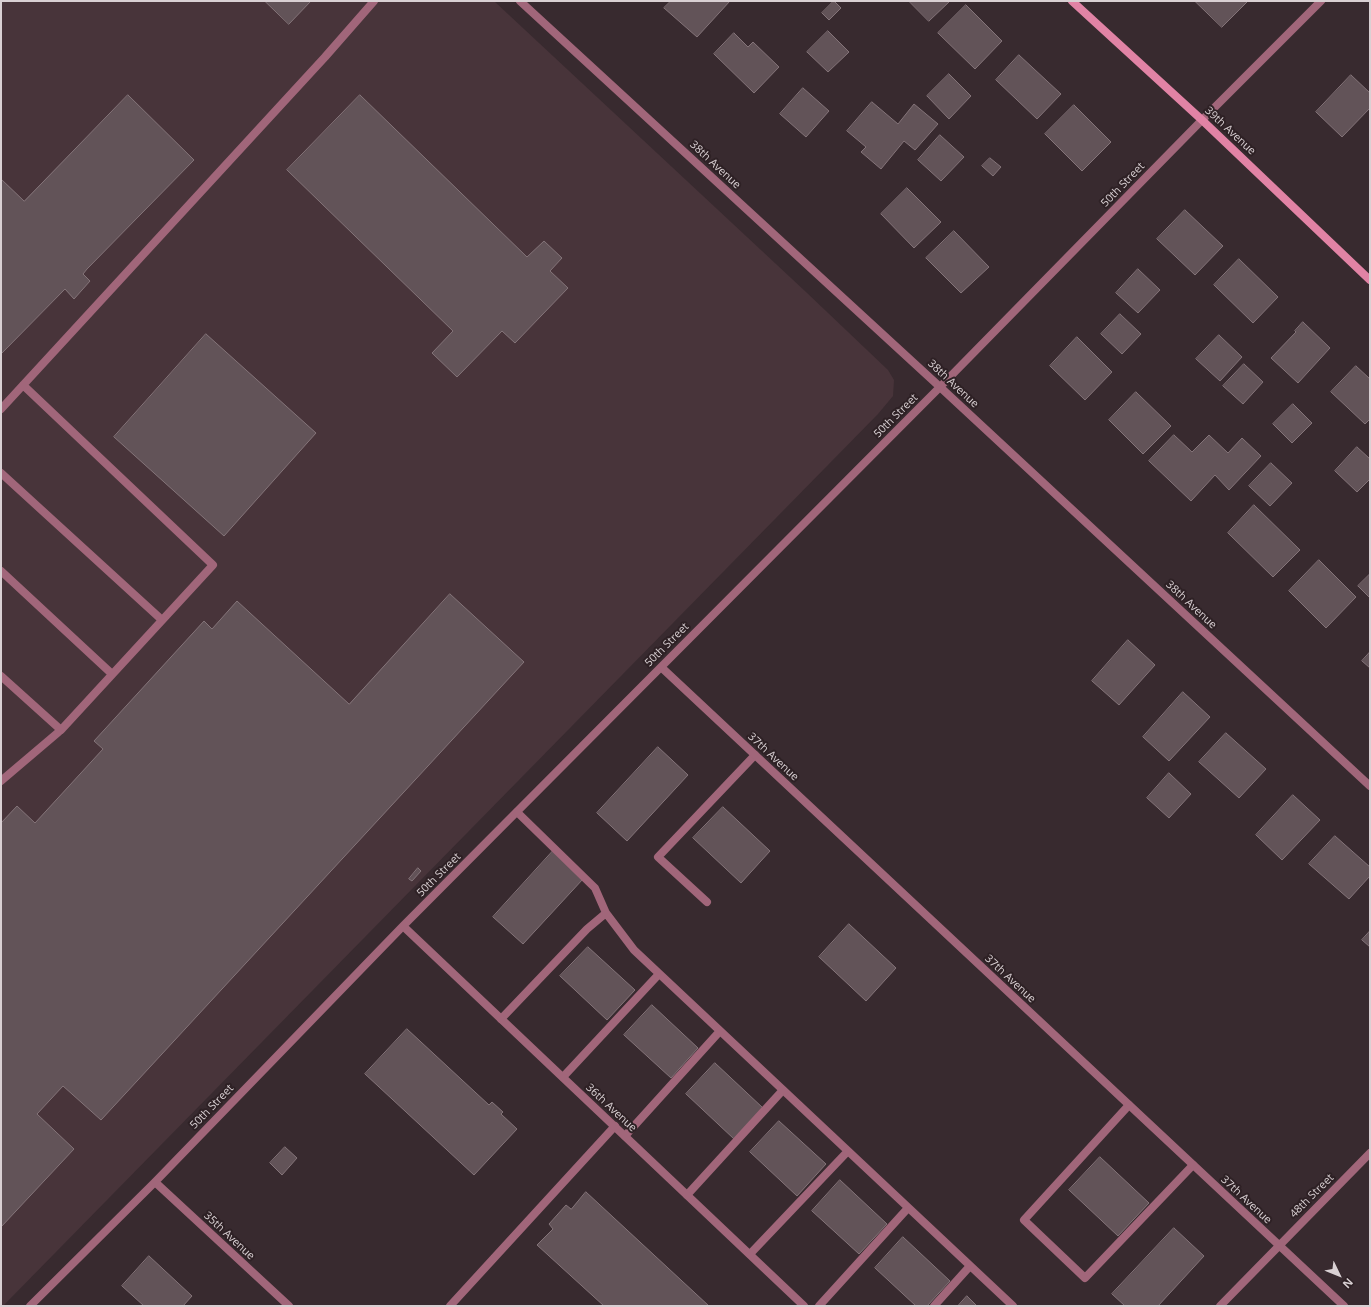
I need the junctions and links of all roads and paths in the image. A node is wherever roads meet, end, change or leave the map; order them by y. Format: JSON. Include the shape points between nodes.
{"nodes":[{"id":1,"x":374,"y":1,"type":"edge"},
{"id":2,"x":520,"y":1,"type":"edge"},
{"id":3,"x":1072,"y":1,"type":"edge"},
{"id":4,"x":1321,"y":1,"type":"edge"},
{"id":5,"x":1202,"y":120,"type":"junction"},
{"id":6,"x":1370,"y":280,"type":"edge"},
{"id":7,"x":23,"y":386,"type":"junction"},
{"id":8,"x":940,"y":387,"type":"junction"},
{"id":9,"x":1,"y":409,"type":"edge"},
{"id":10,"x":1,"y":473,"type":"edge"},
{"id":11,"x":1,"y":571,"type":"edge"},
{"id":12,"x":162,"y":620,"type":"junction"},
{"id":13,"x":661,"y":667,"type":"junction"},
{"id":14,"x":112,"y":674,"type":"junction"},
{"id":15,"x":1,"y":676,"type":"edge"},
{"id":16,"x":61,"y":730,"type":"junction"},
{"id":17,"x":755,"y":755,"type":"junction"},
{"id":18,"x":2,"y":777,"type":"edge"},
{"id":19,"x":1370,"y":786,"type":"edge"},
{"id":20,"x":517,"y":812,"type":"junction"},
{"id":21,"x":707,"y":902,"type":"dead end"},
{"id":22,"x":606,"y":913,"type":"junction"},
{"id":23,"x":403,"y":926,"type":"junction"},
{"id":24,"x":659,"y":974,"type":"junction"},
{"id":25,"x":501,"y":1019,"type":"junction"},
{"id":26,"x":720,"y":1031,"type":"junction"},
{"id":27,"x":563,"y":1077,"type":"junction"},
{"id":28,"x":783,"y":1090,"type":"junction"},
{"id":29,"x":1129,"y":1105,"type":"junction"},
{"id":30,"x":614,"y":1126,"type":"junction"},
{"id":31,"x":625,"y":1136,"type":"junction"},
{"id":32,"x":848,"y":1151,"type":"junction"},
{"id":33,"x":1370,"y":1153,"type":"edge"},
{"id":34,"x":1193,"y":1165,"type":"junction"},
{"id":35,"x":155,"y":1182,"type":"junction"},
{"id":36,"x":687,"y":1195,"type":"junction"},
{"id":37,"x":908,"y":1208,"type":"junction"},
{"id":38,"x":1279,"y":1246,"type":"junction"},
{"id":39,"x":750,"y":1254,"type":"junction"},
{"id":40,"x":970,"y":1266,"type":"junction"},
{"id":41,"x":30,"y":1306,"type":"edge"},
{"id":42,"x":289,"y":1306,"type":"edge"},
{"id":43,"x":450,"y":1306,"type":"edge"},
{"id":44,"x":804,"y":1306,"type":"edge"},
{"id":45,"x":819,"y":1306,"type":"edge"},
{"id":46,"x":934,"y":1306,"type":"edge"},
{"id":47,"x":1013,"y":1306,"type":"edge"},
{"id":48,"x":1220,"y":1306,"type":"edge"},
{"id":49,"x":1344,"y":1306,"type":"edge"}],
"edges":[{"from":1,"to":7,"type":"street"},
{"from":2,"to":8,"type":"street","name":"38th Avenue"},
{"from":3,"to":5,"type":"main road","name":"39th Avenue"},
{"from":4,"to":5,"type":"street","name":"50th Street"},
{"from":5,"to":6,"type":"main road","name":"39th Avenue"},
{"from":5,"to":8,"type":"street","name":"50th Street"},
{"from":7,"to":9,"type":"street"},
{"from":7,"to":12,"type":"street","via":[[213,565]]},
{"from":8,"to":13,"type":"street","name":"50th Street"},
{"from":8,"to":19,"type":"street","name":"38th Avenue"},
{"from":10,"to":12,"type":"street"},
{"from":11,"to":14,"type":"street"},
{"from":12,"to":14,"type":"street"},
{"from":13,"to":17,"type":"street","name":"37th Avenue"},
{"from":13,"to":20,"type":"street","name":"50th Street"},
{"from":14,"to":16,"type":"street"},
{"from":15,"to":16,"type":"street"},
{"from":16,"to":18,"type":"street"},
{"from":17,"to":21,"type":"street","via":[[658,857]]},
{"from":17,"to":29,"type":"street","name":"37th Avenue"},
{"from":20,"to":22,"type":"street","via":[[595,888]]},
{"from":20,"to":23,"type":"street","name":"50th Street"},
{"from":22,"to":24,"type":"street","via":[[634,950]]},
{"from":22,"to":25,"type":"street","via":[[587,929]]},
{"from":23,"to":25,"type":"street","name":"36th Avenue"},
{"from":23,"to":35,"type":"street","name":"50th Street"},
{"from":24,"to":26,"type":"street"},
{"from":24,"to":27,"type":"street"},
{"from":25,"to":27,"type":"street","name":"36th Avenue"},
{"from":26,"to":28,"type":"street"},
{"from":26,"to":31,"type":"street"},
{"from":27,"to":30,"type":"street","name":"36th Avenue"},
{"from":28,"to":32,"type":"street"},
{"from":28,"to":36,"type":"street"},
{"from":29,"to":34,"type":"street","name":"37th Avenue"},
{"from":29,"to":34,"type":"street","via":[[1024,1220],[1085,1278]]},
{"from":30,"to":31,"type":"street","name":"36th Avenue"},
{"from":30,"to":43,"type":"street"},
{"from":31,"to":36,"type":"street","name":"36th Avenue"},
{"from":32,"to":37,"type":"street"},
{"from":32,"to":39,"type":"street"},
{"from":33,"to":38,"type":"street","name":"48th Street"},
{"from":34,"to":38,"type":"street","name":"37th Avenue"},
{"from":35,"to":41,"type":"street","name":"50th Street"},
{"from":35,"to":42,"type":"street","name":"35th Avenue"},
{"from":36,"to":39,"type":"street","name":"36th Avenue"},
{"from":37,"to":40,"type":"street"},
{"from":37,"to":45,"type":"street"},
{"from":38,"to":48,"type":"street","name":"48th Street"},
{"from":38,"to":49,"type":"street","name":"37th Avenue"},
{"from":39,"to":44,"type":"street","name":"36th Avenue"},
{"from":40,"to":46,"type":"street"},
{"from":40,"to":47,"type":"street"}]}
